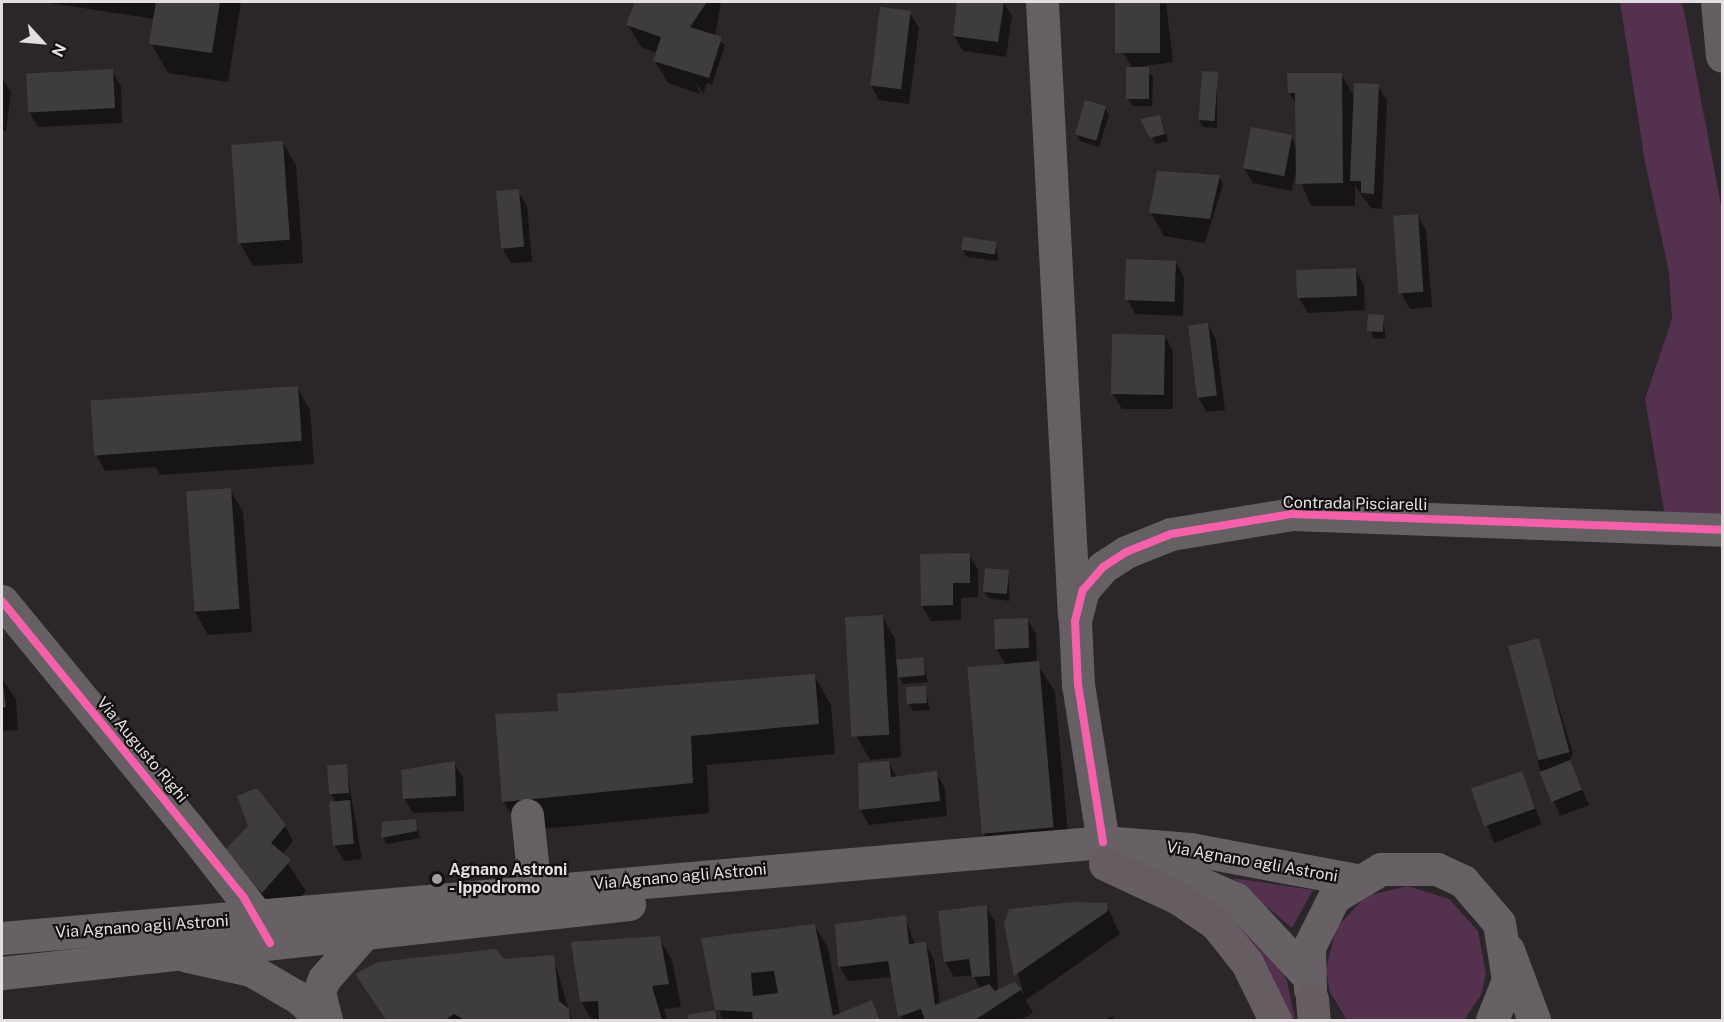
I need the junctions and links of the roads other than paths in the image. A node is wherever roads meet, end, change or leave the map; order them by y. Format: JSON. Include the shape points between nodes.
{"nodes":[{"id":1,"x":1042,"y":2,"type":"edge"},
{"id":2,"x":1717,"y":2,"type":"edge"},
{"id":3,"x":1722,"y":56,"type":"edge"},
{"id":4,"x":1722,"y":530,"type":"edge"},
{"id":5,"x":2,"y":601,"type":"edge"},
{"id":6,"x":1075,"y":621,"type":"junction"},
{"id":7,"x":526,"y":815,"type":"dead end"},
{"id":8,"x":1104,"y":853,"type":"junction"},
{"id":9,"x":1356,"y":880,"type":"junction"},
{"id":10,"x":535,"y":891,"type":"junction"},
{"id":11,"x":264,"y":930,"type":"junction"},
{"id":12,"x":367,"y":930,"type":"junction"},
{"id":13,"x":2,"y":938,"type":"edge"},
{"id":14,"x":1508,"y":950,"type":"junction"},
{"id":15,"x":174,"y":954,"type":"junction"},
{"id":16,"x":2,"y":973,"type":"edge"},
{"id":17,"x":1314,"y":1004,"type":"edge"},
{"id":18,"x":324,"y":1020,"type":"edge"},
{"id":19,"x":1275,"y":1020,"type":"edge"},
{"id":20,"x":1492,"y":1020,"type":"edge"},
{"id":21,"x":1534,"y":1020,"type":"edge"}],
"edges":[{"from":1,"to":6,"type":"street"},
{"from":2,"to":3,"type":"highway"},
{"from":4,"to":6,"type":"street","name":"Contrada Pisciarelli","via":[[1292,514],[1233,520],[1172,534],[1102,567],[1083,590]]},
{"from":5,"to":11,"type":"street","name":"Via Augusto Righi"},
{"from":6,"to":8,"type":"street","name":"Contrada Pisciarelli","via":[[1077,676]]},
{"from":7,"to":10,"type":"street"},
{"from":8,"to":9,"type":"main road","name":"Via Agnano agli Astroni","via":[[1190,849]]},
{"from":8,"to":10,"type":"main road","name":"Via Agnano agli Astroni"},
{"from":8,"to":12,"type":"main road","name":"Via Agnano agli Astroni","via":[[916,877]]},
{"from":8,"to":17,"type":"main road","name":"Via Agnano agli Astroni","via":[[1213,886],[1254,914]]},
{"from":8,"to":19,"type":"highway","via":[[1215,924],[1247,963]]},
{"from":9,"to":14,"type":"main road","via":[[1409,865],[1454,877],[1484,900]]},
{"from":9,"to":17,"type":"main road","via":[[1318,921]]},
{"from":10,"to":11,"type":"main road","name":"Via Agnano agli Astroni"},
{"from":11,"to":12,"type":"main road","name":"Via Agnano agli Astroni"},
{"from":11,"to":13,"type":"main road","name":"Via Agnano agli Astroni"},
{"from":11,"to":15,"type":"main road","name":"Via Agnano agli Astroni"},
{"from":12,"to":18,"type":"street","via":[[324,979],[319,992]]},
{"from":14,"to":20,"type":"main road","via":[[1508,980]]},
{"from":14,"to":21,"type":"street"},
{"from":15,"to":16,"type":"main road","name":"Via Agnano agli Astroni"},
{"from":15,"to":18,"type":"street","via":[[251,970],[299,998]]}]}
